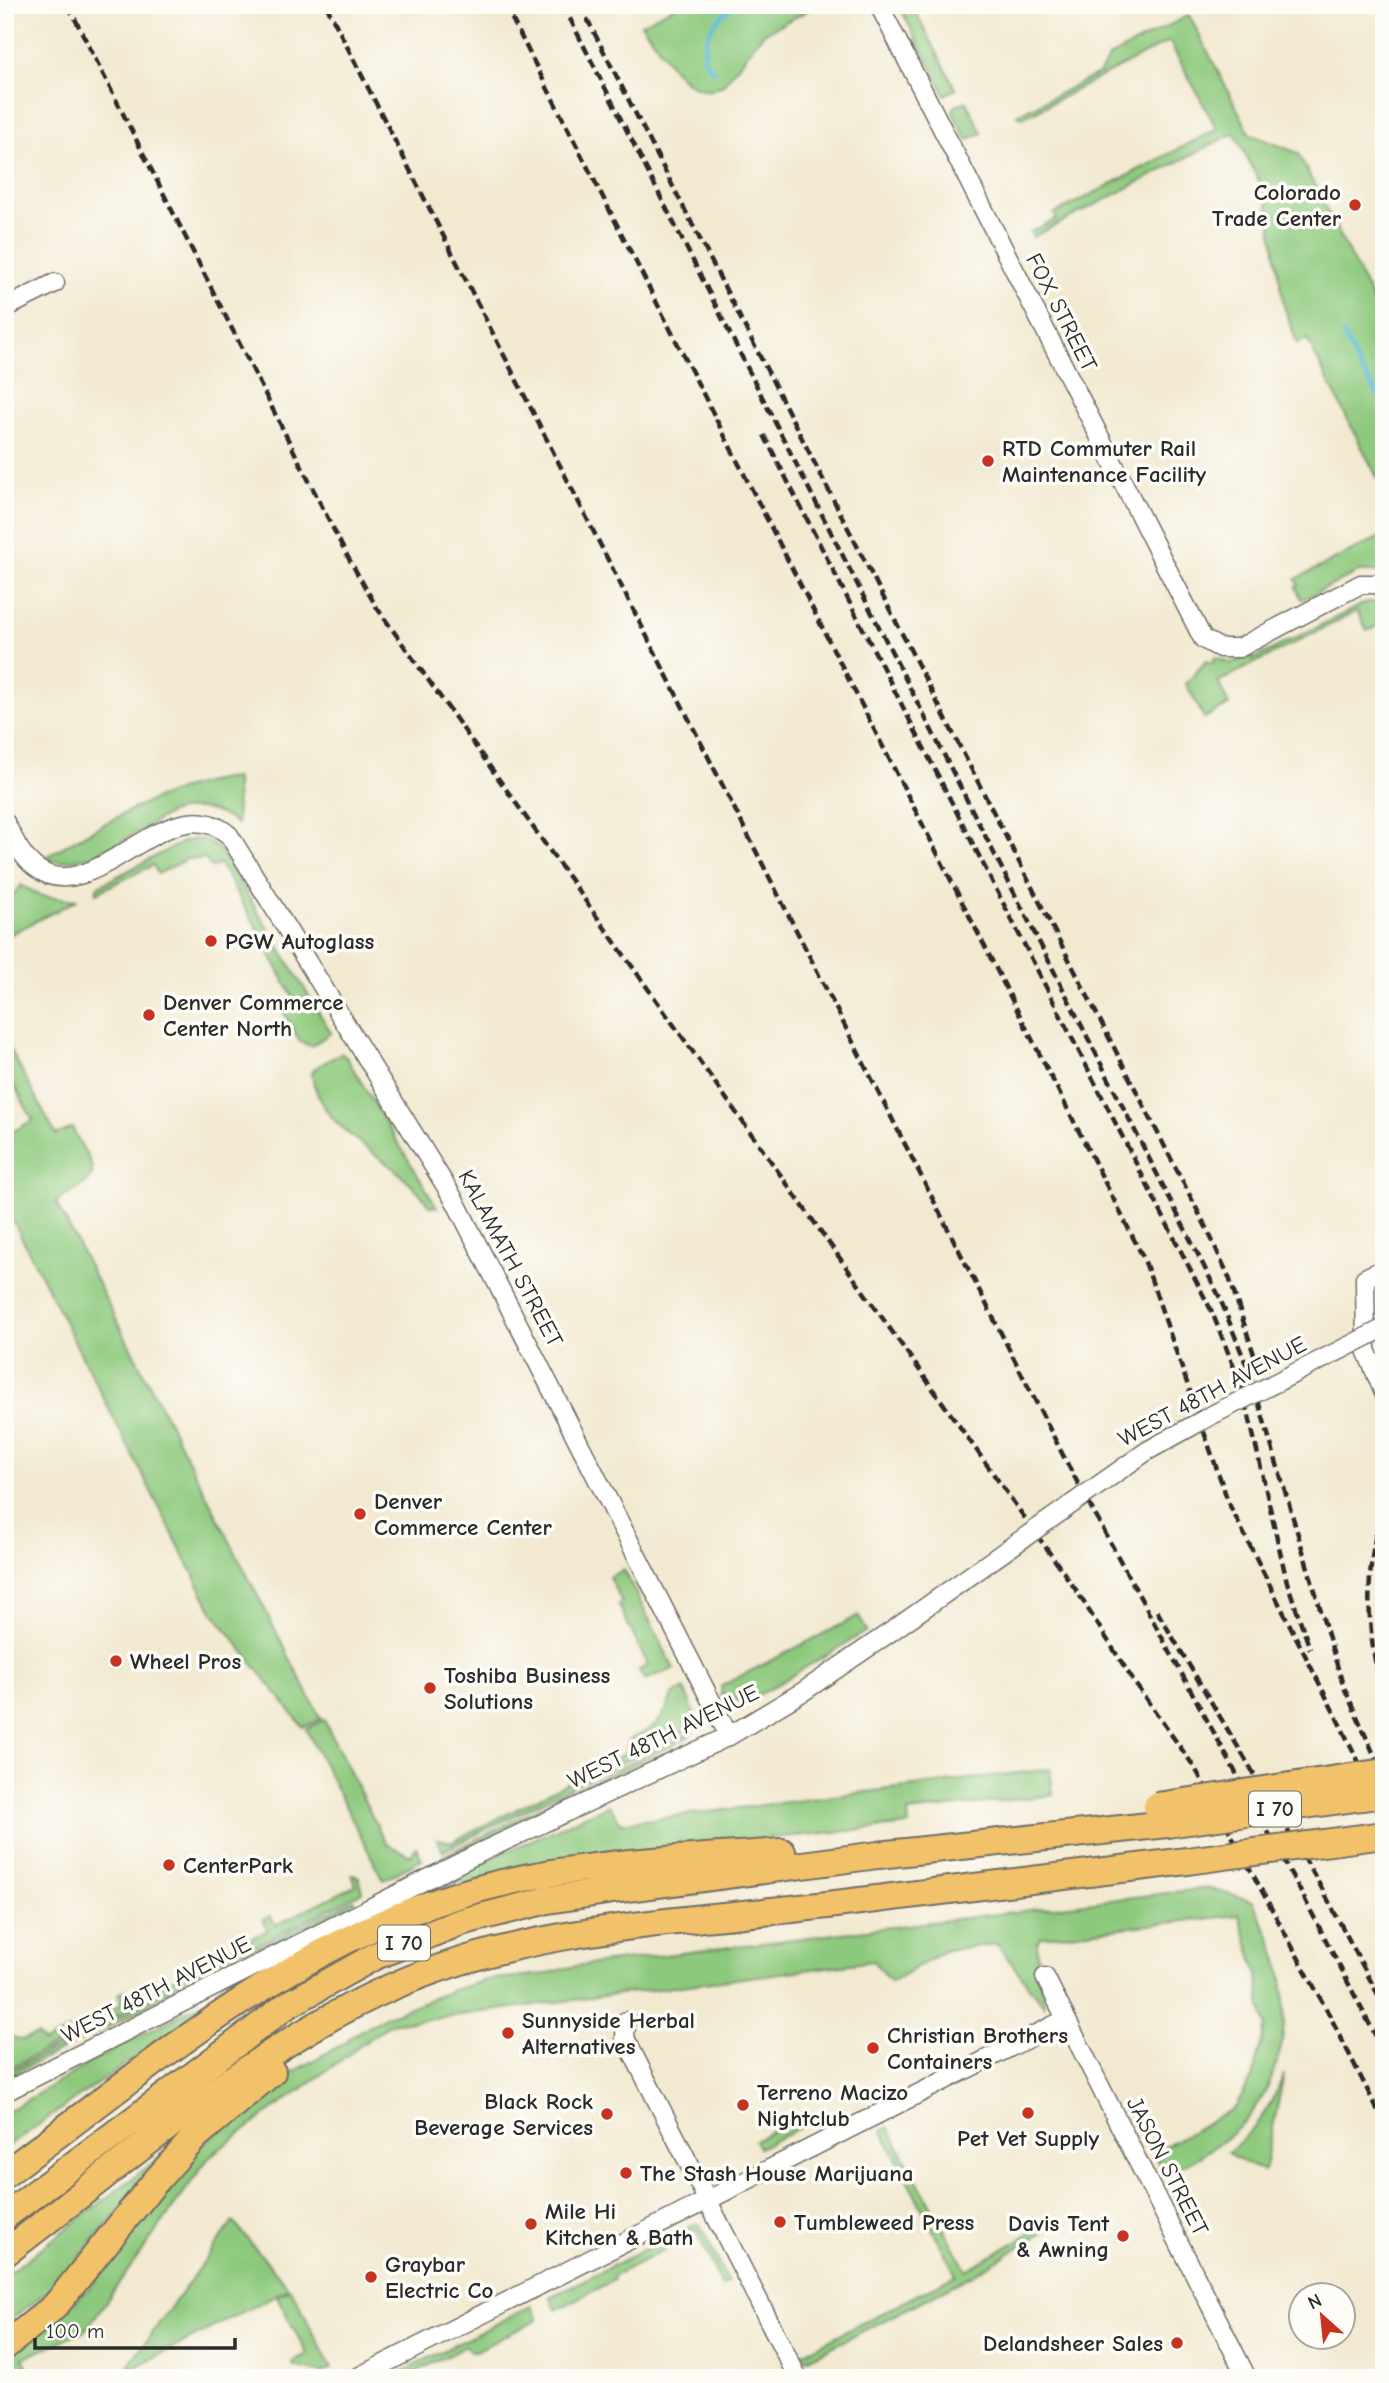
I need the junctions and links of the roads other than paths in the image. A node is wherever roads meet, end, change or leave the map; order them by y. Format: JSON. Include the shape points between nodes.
{"nodes":[{"id":1,"x":878,"y":5,"type":"edge"},
{"id":2,"x":55,"y":283,"type":"dead end"},
{"id":3,"x":5,"y":308,"type":"edge"},
{"id":4,"x":1380,"y":586,"type":"edge"},
{"id":5,"x":5,"y":822,"type":"edge"},
{"id":6,"x":1384,"y":1269,"type":"edge"},
{"id":7,"x":1384,"y":1328,"type":"edge"},
{"id":8,"x":1384,"y":1394,"type":"edge"},
{"id":9,"x":729,"y":1736,"type":"junction"},
{"id":10,"x":1384,"y":1772,"type":"edge"},
{"id":11,"x":1384,"y":1794,"type":"edge"},
{"id":12,"x":1162,"y":1815,"type":"junction"},
{"id":13,"x":1384,"y":1835,"type":"edge"},
{"id":14,"x":1384,"y":1853,"type":"edge"},
{"id":15,"x":878,"y":1855,"type":"junction"},
{"id":16,"x":1187,"y":1861,"type":"junction"},
{"id":17,"x":1045,"y":1977,"type":"dead end"},
{"id":18,"x":394,"y":1986,"type":"junction"},
{"id":19,"x":1066,"y":2019,"type":"junction"},
{"id":20,"x":626,"y":2021,"type":"dead end"},
{"id":21,"x":5,"y":2092,"type":"edge"},
{"id":22,"x":5,"y":2174,"type":"edge"},
{"id":23,"x":708,"y":2200,"type":"junction"},
{"id":24,"x":5,"y":2216,"type":"edge"},
{"id":25,"x":5,"y":2253,"type":"edge"},
{"id":26,"x":79,"y":2278,"type":"junction"},
{"id":27,"x":5,"y":2332,"type":"edge"},
{"id":28,"x":5,"y":2346,"type":"edge"},
{"id":29,"x":1243,"y":2376,"type":"edge"},
{"id":30,"x":356,"y":2378,"type":"edge"},
{"id":31,"x":798,"y":2378,"type":"edge"}],
"edges":[{"from":1,"to":4,"type":"street","name":"FOX STREET","via":[[1203,639],[1220,648],[1239,648],[1354,587]]},
{"from":2,"to":3,"type":"street"},
{"from":5,"to":9,"type":"street","name":"KALAMATH STREET","via":[[33,866],[58,877],[87,872],[178,825],[197,821],[229,835],[455,1201]]},
{"from":6,"to":8,"type":"street","via":[[1365,1279],[1366,1350]]},
{"from":7,"to":9,"type":"street","name":"WEST 48TH AVENUE","bridge":true,"via":[[1147,1451],[804,1691]]},
{"from":9,"to":21,"type":"street","name":"WEST 48TH AVENUE","via":[[477,1854]]},
{"from":10,"to":12,"type":"highway","bridge":true},
{"from":11,"to":12,"type":"highway","number":"I 70","bridge":true},
{"from":12,"to":15,"type":"highway","number":"I 70","via":[[1041,1837]]},
{"from":13,"to":16,"type":"highway","number":"I 70","bridge":true},
{"from":14,"to":16,"type":"highway","bridge":true},
{"from":15,"to":22,"type":"highway","via":[[792,1851],[619,1865],[495,1884],[432,1904],[360,1935],[230,2009],[143,2068]]},
{"from":15,"to":24,"type":"highway","number":"I 70","via":[[548,1900],[461,1922],[401,1944],[276,2013]]},
{"from":16,"to":18,"type":"highway","number":"I 70","via":[[622,1928],[488,1954]]},
{"from":17,"to":19,"type":"street","name":"JASON STREET"},
{"from":18,"to":25,"type":"highway","number":"I 70","via":[[245,2070]]},
{"from":18,"to":26,"type":"highway","via":[[281,2064],[196,2136]]},
{"from":19,"to":23,"type":"street"},
{"from":19,"to":29,"type":"street","name":"JASON STREET"},
{"from":20,"to":23,"type":"street","via":[[625,2038]]},
{"from":23,"to":30,"type":"street"},
{"from":23,"to":31,"type":"street"},
{"from":26,"to":27,"type":"highway"},
{"from":26,"to":28,"type":"highway","via":[[55,2306]]}]}
